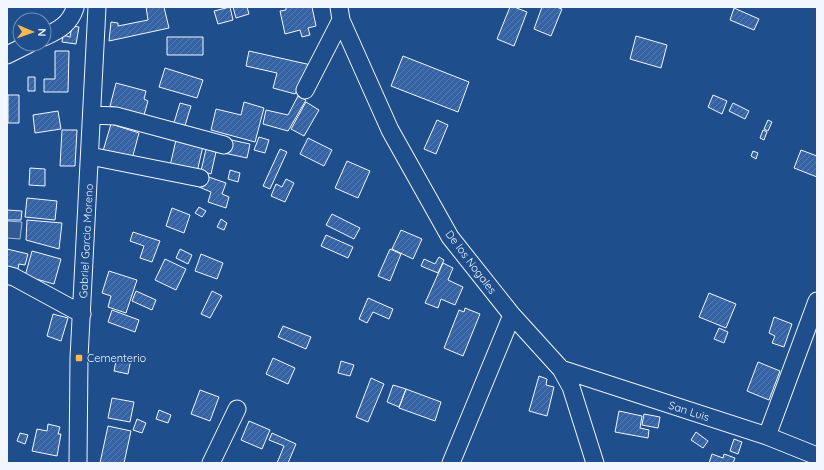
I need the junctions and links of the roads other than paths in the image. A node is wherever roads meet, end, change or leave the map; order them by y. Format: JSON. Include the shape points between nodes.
{"nodes":[{"id":1,"x":74,"y":7,"type":"edge"},
{"id":2,"x":340,"y":13,"type":"edge"},
{"id":3,"x":97,"y":14,"type":"edge"},
{"id":4,"x":52,"y":33,"type":"edge"},
{"id":5,"x":305,"y":90,"type":"dead end"},
{"id":6,"x":92,"y":115,"type":"junction"},
{"id":7,"x":224,"y":145,"type":"dead end"},
{"id":8,"x":90,"y":156,"type":"junction"},
{"id":9,"x":200,"y":178,"type":"dead end"},
{"id":10,"x":7,"y":275,"type":"edge"},
{"id":11,"x":817,"y":301,"type":"edge"},
{"id":12,"x":82,"y":314,"type":"junction"},
{"id":13,"x":512,"y":314,"type":"junction"},
{"id":14,"x":561,"y":369,"type":"junction"},
{"id":15,"x":237,"y":409,"type":"dead end"},
{"id":16,"x":767,"y":436,"type":"junction"},
{"id":17,"x":817,"y":456,"type":"edge"},
{"id":18,"x":78,"y":463,"type":"edge"},
{"id":19,"x":211,"y":463,"type":"edge"},
{"id":20,"x":451,"y":463,"type":"edge"},
{"id":21,"x":595,"y":463,"type":"edge"}],
"edges":[{"from":1,"to":3,"type":"street"},
{"from":1,"to":4,"type":"street","via":[[72,17],[64,26]]},
{"from":2,"to":5,"type":"street"},
{"from":2,"to":13,"type":"street","name":"De los Nogales","via":[[390,130],[450,237]]},
{"from":3,"to":6,"type":"street","name":"Gabriel Garcia Moreno"},
{"from":6,"to":7,"type":"street","via":[[116,116]]},
{"from":6,"to":8,"type":"street","name":"Gabriel Garcia Moreno"},
{"from":8,"to":9,"type":"street"},
{"from":8,"to":12,"type":"street","name":"Gabriel Garcia Moreno"},
{"from":10,"to":12,"type":"street"},
{"from":11,"to":16,"type":"street"},
{"from":12,"to":18,"type":"street","name":"Gabriel Garcia Moreno"},
{"from":13,"to":14,"type":"street","name":"De los Nogales"},
{"from":13,"to":20,"type":"street"},
{"from":14,"to":16,"type":"street","name":"San Luis"},
{"from":14,"to":21,"type":"street","name":"De los Nogales","via":[[572,387]]},
{"from":15,"to":19,"type":"street"},
{"from":16,"to":17,"type":"street","name":"San Luis"}]}
